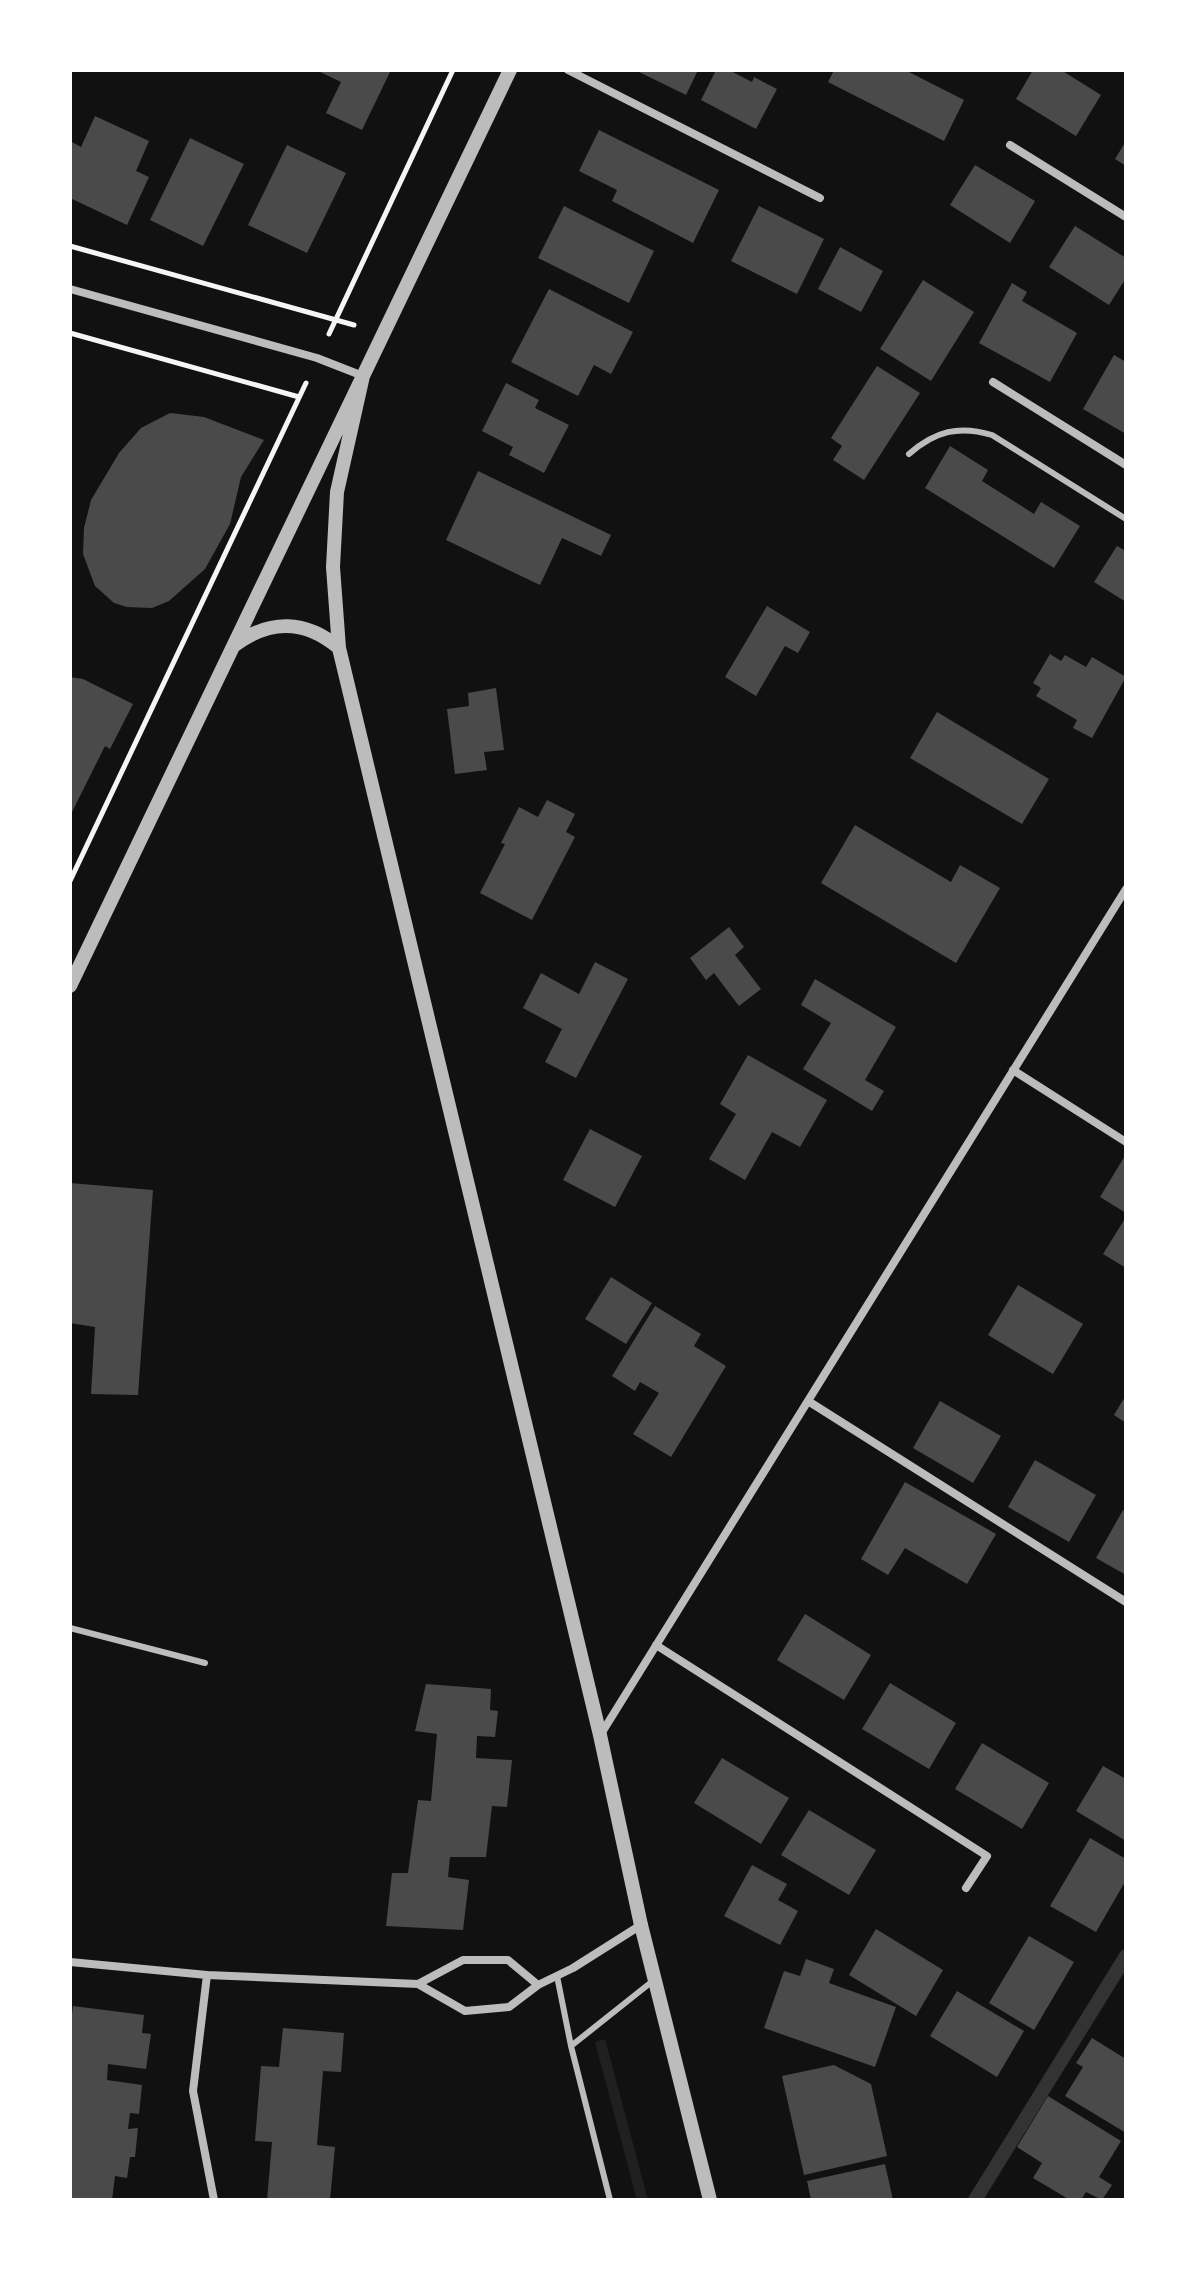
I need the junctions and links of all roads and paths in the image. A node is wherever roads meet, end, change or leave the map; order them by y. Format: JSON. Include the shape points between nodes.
{"nodes":[{"id":1,"x":453,"y":70,"type":"edge"},
{"id":2,"x":510,"y":70,"type":"edge"},
{"id":3,"x":568,"y":70,"type":"edge"},
{"id":4,"x":1010,"y":145,"type":"dead end"},
{"id":5,"x":820,"y":198,"type":"dead end"},
{"id":6,"x":1126,"y":217,"type":"edge"},
{"id":7,"x":70,"y":246,"type":"edge"},
{"id":8,"x":70,"y":289,"type":"edge"},
{"id":9,"x":337,"y":320,"type":"junction"},
{"id":10,"x":70,"y":333,"type":"edge"},
{"id":11,"x":384,"y":333,"type":"junction"},
{"id":12,"x":317,"y":358,"type":"junction"},
{"id":13,"x":363,"y":376,"type":"junction"},
{"id":14,"x":993,"y":382,"type":"dead end"},
{"id":15,"x":299,"y":397,"type":"junction"},
{"id":16,"x":909,"y":454,"type":"dead end"},
{"id":17,"x":1126,"y":465,"type":"edge"},
{"id":18,"x":1126,"y":519,"type":"edge"},
{"id":19,"x":233,"y":646,"type":"junction"},
{"id":20,"x":339,"y":648,"type":"junction"},
{"id":21,"x":70,"y":881,"type":"edge"},
{"id":22,"x":1126,"y":889,"type":"edge"},
{"id":23,"x":71,"y":980,"type":"edge"},
{"id":24,"x":1013,"y":1070,"type":"junction"},
{"id":25,"x":1126,"y":1142,"type":"edge"},
{"id":26,"x":808,"y":1401,"type":"junction"},
{"id":27,"x":1126,"y":1602,"type":"edge"},
{"id":28,"x":70,"y":1628,"type":"edge"},
{"id":29,"x":656,"y":1645,"type":"junction"},
{"id":30,"x":205,"y":1663,"type":"dead end"},
{"id":31,"x":600,"y":1735,"type":"junction"},
{"id":32,"x":966,"y":1888,"type":"dead end"},
{"id":33,"x":641,"y":1925,"type":"junction"},
{"id":34,"x":70,"y":1962,"type":"edge"},
{"id":35,"x":207,"y":1975,"type":"junction"},
{"id":36,"x":557,"y":1976,"type":"junction"},
{"id":37,"x":654,"y":1980,"type":"junction"},
{"id":38,"x":418,"y":1984,"type":"junction"},
{"id":39,"x":538,"y":1985,"type":"junction"},
{"id":40,"x":571,"y":2046,"type":"junction"},
{"id":41,"x":214,"y":2200,"type":"edge"},
{"id":42,"x":610,"y":2200,"type":"edge"},
{"id":43,"x":710,"y":2200,"type":"edge"}],
"edges":[{"from":1,"to":9,"type":"path"},
{"from":2,"to":11,"type":"street"},
{"from":3,"to":5,"type":"street"},
{"from":4,"to":6,"type":"street"},
{"from":7,"to":9,"type":"path"},
{"from":8,"to":12,"type":"street"},
{"from":9,"to":11,"type":"path"},
{"from":9,"to":12,"type":"path"},
{"from":10,"to":15,"type":"path"},
{"from":11,"to":13,"type":"street"},
{"from":12,"to":13,"type":"street"},
{"from":12,"to":15,"type":"path"},
{"from":13,"to":19,"type":"street"},
{"from":13,"to":20,"type":"street","via":[[337,492],[333,567]]},
{"from":14,"to":17,"type":"street"},
{"from":15,"to":21,"type":"path"},
{"from":16,"to":18,"type":"lane","via":[[939,433],[975,430],[992,435]]},
{"from":19,"to":20,"type":"street","via":[[265,627],[283,625],[315,631]]},
{"from":19,"to":23,"type":"street"},
{"from":20,"to":31,"type":"street"},
{"from":22,"to":24,"type":"street"},
{"from":24,"to":25,"type":"street"},
{"from":24,"to":26,"type":"street"},
{"from":26,"to":27,"type":"street"},
{"from":26,"to":29,"type":"street"},
{"from":28,"to":30,"type":"lane"},
{"from":29,"to":31,"type":"street"},
{"from":29,"to":32,"type":"street","via":[[987,1856]]},
{"from":31,"to":33,"type":"street"},
{"from":33,"to":36,"type":"street"},
{"from":33,"to":37,"type":"street"},
{"from":34,"to":35,"type":"street"},
{"from":35,"to":38,"type":"street"},
{"from":35,"to":41,"type":"street","via":[[193,2091]]},
{"from":36,"to":39,"type":"street"},
{"from":36,"to":40,"type":"lane"},
{"from":37,"to":40,"type":"lane"},
{"from":37,"to":43,"type":"street"},
{"from":38,"to":39,"type":"street","via":[[465,2011],[509,2007]]},
{"from":38,"to":39,"type":"street","via":[[463,1960],[508,1960]]},
{"from":40,"to":42,"type":"lane"}]}
